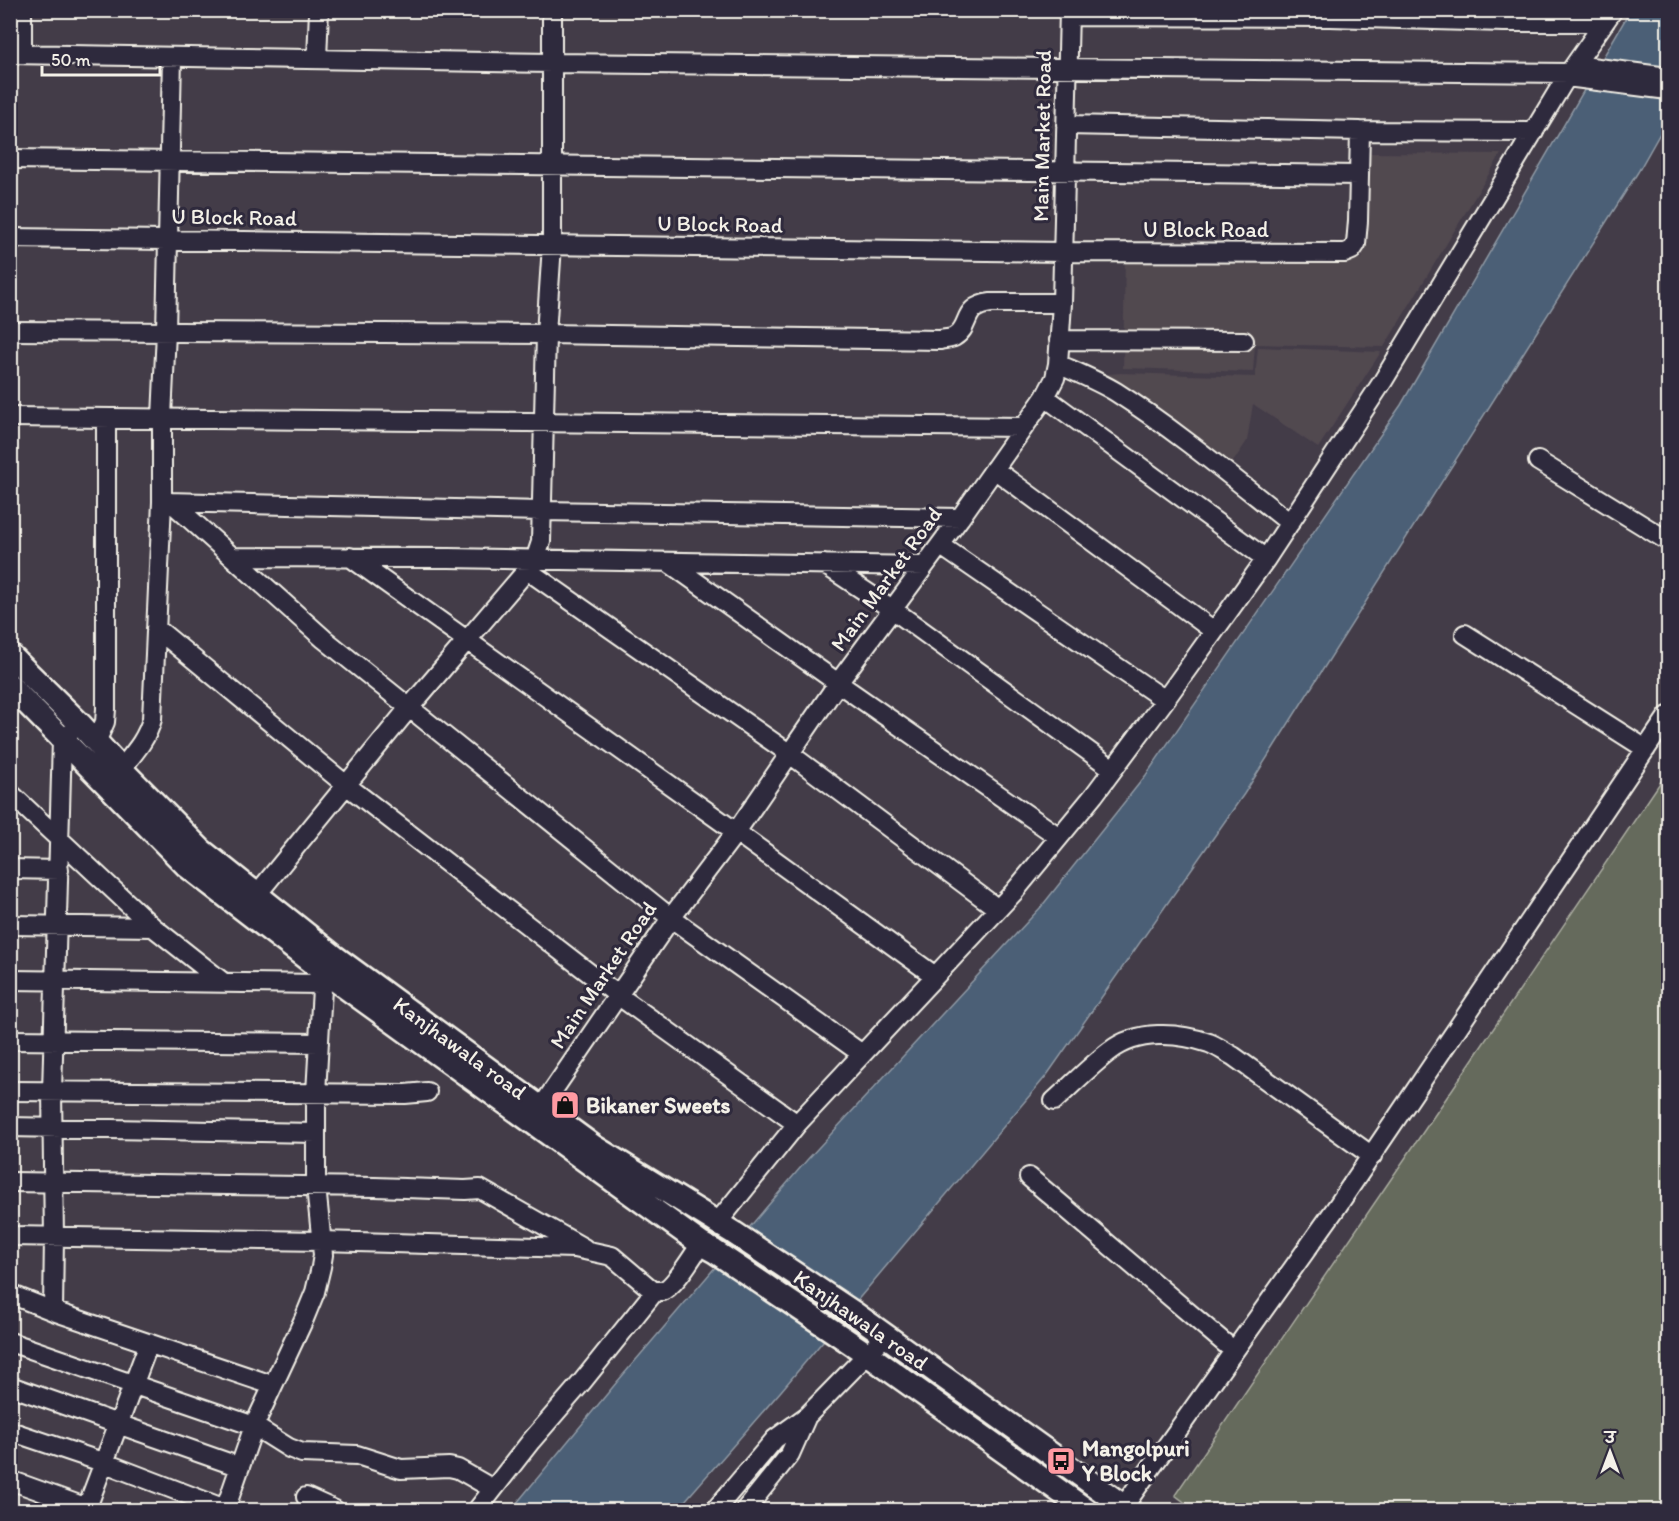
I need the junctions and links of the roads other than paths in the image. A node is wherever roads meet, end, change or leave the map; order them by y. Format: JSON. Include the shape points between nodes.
{"nodes":[{"id":1,"x":22,"y":10,"type":"edge"},
{"id":2,"x":319,"y":10,"type":"edge"},
{"id":3,"x":552,"y":10,"type":"edge"},
{"id":4,"x":1069,"y":13,"type":"edge"},
{"id":5,"x":1609,"y":16,"type":"edge"},
{"id":6,"x":16,"y":54,"type":"edge"},
{"id":7,"x":172,"y":57,"type":"junction"},
{"id":8,"x":316,"y":59,"type":"junction"},
{"id":9,"x":552,"y":63,"type":"junction"},
{"id":10,"x":1068,"y":67,"type":"junction"},
{"id":11,"x":1576,"y":72,"type":"junction"},
{"id":12,"x":1668,"y":77,"type":"edge"},
{"id":13,"x":1668,"y":90,"type":"edge"},
{"id":14,"x":1066,"y":125,"type":"junction"},
{"id":15,"x":1360,"y":131,"type":"junction"},
{"id":16,"x":1534,"y":132,"type":"junction"},
{"id":17,"x":10,"y":159,"type":"edge"},
{"id":18,"x":170,"y":161,"type":"junction"},
{"id":19,"x":552,"y":166,"type":"junction"},
{"id":20,"x":1065,"y":172,"type":"junction"},
{"id":21,"x":1359,"y":175,"type":"junction"},
{"id":22,"x":10,"y":238,"type":"edge"},
{"id":23,"x":168,"y":240,"type":"junction"},
{"id":24,"x":552,"y":245,"type":"junction"},
{"id":25,"x":1063,"y":252,"type":"junction"},
{"id":26,"x":1062,"y":303,"type":"junction"},
{"id":27,"x":10,"y":331,"type":"edge"},
{"id":28,"x":166,"y":332,"type":"junction"},
{"id":29,"x":546,"y":334,"type":"junction"},
{"id":30,"x":1059,"y":340,"type":"junction"},
{"id":31,"x":1244,"y":341,"type":"dead end"},
{"id":32,"x":1058,"y":364,"type":"junction"},
{"id":33,"x":1045,"y":398,"type":"junction"},
{"id":34,"x":10,"y":417,"type":"edge"},
{"id":35,"x":162,"y":417,"type":"junction"},
{"id":36,"x":106,"y":418,"type":"junction"},
{"id":37,"x":543,"y":422,"type":"junction"},
{"id":38,"x":1024,"y":427,"type":"junction"},
{"id":39,"x":1539,"y":460,"type":"dead end"},
{"id":40,"x":994,"y":470,"type":"junction"},
{"id":41,"x":166,"y":502,"type":"junction"},
{"id":42,"x":541,"y":511,"type":"junction"},
{"id":43,"x":960,"y":518,"type":"junction"},
{"id":44,"x":1290,"y":523,"type":"junction"},
{"id":45,"x":1668,"y":541,"type":"edge"},
{"id":46,"x":940,"y":544,"type":"junction"},
{"id":47,"x":233,"y":557,"type":"junction"},
{"id":48,"x":350,"y":557,"type":"junction"},
{"id":49,"x":1266,"y":559,"type":"junction"},
{"id":50,"x":669,"y":562,"type":"junction"},
{"id":51,"x":824,"y":564,"type":"junction"},
{"id":52,"x":531,"y":565,"type":"junction"},
{"id":53,"x":924,"y":567,"type":"junction"},
{"id":54,"x":892,"y":609,"type":"junction"},
{"id":55,"x":156,"y":628,"type":"junction"},
{"id":56,"x":1214,"y":631,"type":"junction"},
{"id":57,"x":1465,"y":634,"type":"dead end"},
{"id":58,"x":466,"y":641,"type":"junction"},
{"id":59,"x":10,"y":655,"type":"edge"},
{"id":60,"x":838,"y":683,"type":"junction"},
{"id":61,"x":10,"y":686,"type":"edge"},
{"id":62,"x":1165,"y":700,"type":"junction"},
{"id":63,"x":409,"y":708,"type":"junction"},
{"id":64,"x":1668,"y":716,"type":"edge"},
{"id":65,"x":80,"y":724,"type":"junction"},
{"id":66,"x":62,"y":740,"type":"junction"},
{"id":67,"x":96,"y":741,"type":"junction"},
{"id":68,"x":1646,"y":749,"type":"junction"},
{"id":69,"x":790,"y":754,"type":"junction"},
{"id":70,"x":121,"y":769,"type":"junction"},
{"id":71,"x":1113,"y":769,"type":"junction"},
{"id":72,"x":346,"y":785,"type":"junction"},
{"id":73,"x":10,"y":793,"type":"edge"},
{"id":74,"x":10,"y":813,"type":"edge"},
{"id":75,"x":31,"y":813,"type":"junction"},
{"id":76,"x":736,"y":832,"type":"junction"},
{"id":77,"x":1059,"y":837,"type":"junction"},
{"id":78,"x":59,"y":839,"type":"junction"},
{"id":79,"x":10,"y":869,"type":"edge"},
{"id":80,"x":59,"y":870,"type":"junction"},
{"id":81,"x":250,"y":902,"type":"junction"},
{"id":82,"x":998,"y":909,"type":"junction"},
{"id":83,"x":671,"y":918,"type":"junction"},
{"id":84,"x":10,"y":925,"type":"edge"},
{"id":85,"x":57,"y":926,"type":"junction"},
{"id":86,"x":153,"y":927,"type":"junction"},
{"id":87,"x":935,"y":976,"type":"junction"},
{"id":88,"x":322,"y":977,"type":"junction"},
{"id":89,"x":10,"y":980,"type":"edge"},
{"id":90,"x":56,"y":980,"type":"junction"},
{"id":91,"x":224,"y":983,"type":"junction"},
{"id":92,"x":619,"y":996,"type":"junction"},
{"id":93,"x":10,"y":1040,"type":"edge"},
{"id":94,"x":54,"y":1040,"type":"junction"},
{"id":95,"x":319,"y":1043,"type":"junction"},
{"id":96,"x":862,"y":1054,"type":"junction"},
{"id":97,"x":10,"y":1091,"type":"edge"},
{"id":98,"x":52,"y":1092,"type":"junction"},
{"id":99,"x":428,"y":1092,"type":"dead end"},
{"id":100,"x":316,"y":1093,"type":"junction"},
{"id":101,"x":1054,"y":1101,"type":"dead end"},
{"id":102,"x":537,"y":1115,"type":"junction"},
{"id":103,"x":797,"y":1124,"type":"junction"},
{"id":104,"x":10,"y":1127,"type":"edge"},
{"id":105,"x":54,"y":1127,"type":"junction"},
{"id":106,"x":316,"y":1133,"type":"junction"},
{"id":107,"x":1371,"y":1156,"type":"junction"},
{"id":108,"x":1029,"y":1177,"type":"dead end"},
{"id":109,"x":10,"y":1182,"type":"edge"},
{"id":110,"x":54,"y":1183,"type":"junction"},
{"id":111,"x":316,"y":1186,"type":"junction"},
{"id":112,"x":726,"y":1227,"type":"junction"},
{"id":113,"x":10,"y":1236,"type":"edge"},
{"id":114,"x":54,"y":1237,"type":"junction"},
{"id":115,"x":321,"y":1241,"type":"junction"},
{"id":116,"x":707,"y":1248,"type":"junction"},
{"id":117,"x":591,"y":1252,"type":"junction"},
{"id":118,"x":655,"y":1291,"type":"junction"},
{"id":119,"x":10,"y":1294,"type":"edge"},
{"id":120,"x":53,"y":1311,"type":"junction"},
{"id":121,"x":885,"y":1336,"type":"junction"},
{"id":122,"x":10,"y":1342,"type":"edge"},
{"id":123,"x":149,"y":1343,"type":"junction"},
{"id":124,"x":1234,"y":1351,"type":"junction"},
{"id":125,"x":867,"y":1354,"type":"junction"},
{"id":126,"x":133,"y":1384,"type":"junction"},
{"id":127,"x":272,"y":1385,"type":"junction"},
{"id":128,"x":10,"y":1386,"type":"edge"},
{"id":129,"x":807,"y":1416,"type":"junction"},
{"id":130,"x":119,"y":1424,"type":"junction"},
{"id":131,"x":254,"y":1426,"type":"junction"},
{"id":132,"x":10,"y":1431,"type":"edge"},
{"id":133,"x":105,"y":1463,"type":"junction"},
{"id":134,"x":240,"y":1467,"type":"junction"},
{"id":135,"x":10,"y":1480,"type":"edge"},
{"id":136,"x":493,"y":1489,"type":"junction"},
{"id":137,"x":306,"y":1497,"type":"dead end"},
{"id":138,"x":1124,"y":1509,"type":"edge"},
{"id":139,"x":88,"y":1510,"type":"edge"},
{"id":140,"x":225,"y":1510,"type":"edge"},
{"id":141,"x":335,"y":1510,"type":"edge"},
{"id":142,"x":477,"y":1510,"type":"edge"},
{"id":143,"x":715,"y":1510,"type":"edge"},
{"id":144,"x":745,"y":1510,"type":"edge"},
{"id":145,"x":1086,"y":1510,"type":"edge"}],
"edges":[{"from":1,"to":6,"type":"street"},
{"from":2,"to":8,"type":"street"},
{"from":3,"to":9,"type":"street"},
{"from":4,"to":5,"type":"street","via":[[1504,22]]},
{"from":4,"to":10,"type":"street","name":"Main Market Road"},
{"from":5,"to":11,"type":"street"},
{"from":6,"to":7,"type":"street"},
{"from":7,"to":8,"type":"street"},
{"from":7,"to":18,"type":"street"},
{"from":8,"to":9,"type":"street"},
{"from":9,"to":10,"type":"street"},
{"from":9,"to":19,"type":"street"},
{"from":10,"to":11,"type":"street"},
{"from":10,"to":14,"type":"street","name":"Main Market Road"},
{"from":11,"to":12,"type":"street"},
{"from":11,"to":13,"type":"street"},
{"from":11,"to":16,"type":"street"},
{"from":14,"to":15,"type":"street"},
{"from":14,"to":20,"type":"street","name":"Main Market Road"},
{"from":15,"to":16,"type":"street"},
{"from":15,"to":21,"type":"street","name":"U Block Road"},
{"from":16,"to":44,"type":"street","via":[[1383,381]]},
{"from":17,"to":18,"type":"street"},
{"from":18,"to":19,"type":"street"},
{"from":18,"to":23,"type":"street"},
{"from":19,"to":20,"type":"street"},
{"from":19,"to":24,"type":"street"},
{"from":20,"to":21,"type":"street"},
{"from":20,"to":25,"type":"street","name":"Main Market Road"},
{"from":21,"to":25,"type":"street","name":"U Block Road","via":[[1356,244],[1346,253]]},
{"from":22,"to":23,"type":"street","name":"U Block Road"},
{"from":23,"to":24,"type":"street","name":"U Block Road"},
{"from":23,"to":28,"type":"street"},
{"from":24,"to":25,"type":"street","name":"U Block Road"},
{"from":24,"to":29,"type":"street"},
{"from":25,"to":26,"type":"street","name":"Main Market Road"},
{"from":26,"to":29,"type":"street","via":[[980,304],[971,310],[959,332],[940,340]]},
{"from":26,"to":30,"type":"street","name":"Main Market Road"},
{"from":27,"to":28,"type":"street"},
{"from":28,"to":29,"type":"street"},
{"from":28,"to":35,"type":"street"},
{"from":29,"to":37,"type":"street"},
{"from":30,"to":31,"type":"street"},
{"from":30,"to":32,"type":"street","name":"Main Market Road"},
{"from":32,"to":33,"type":"street","name":"Main Market Road"},
{"from":32,"to":44,"type":"street","via":[[1115,392],[1170,429]]},
{"from":33,"to":38,"type":"street","name":"Main Market Road"},
{"from":33,"to":49,"type":"street"},
{"from":34,"to":36,"type":"street"},
{"from":35,"to":36,"type":"street"},
{"from":35,"to":37,"type":"street"},
{"from":35,"to":41,"type":"street"},
{"from":36,"to":67,"type":"street","via":[[106,709]]},
{"from":37,"to":38,"type":"street"},
{"from":37,"to":42,"type":"street"},
{"from":38,"to":40,"type":"street","name":"Main Market Road"},
{"from":39,"to":45,"type":"street"},
{"from":40,"to":43,"type":"street","name":"Main Market Road"},
{"from":40,"to":56,"type":"street"},
{"from":41,"to":42,"type":"street"},
{"from":41,"to":47,"type":"street"},
{"from":41,"to":55,"type":"street"},
{"from":42,"to":43,"type":"street"},
{"from":42,"to":52,"type":"street","via":[[541,542]]},
{"from":43,"to":46,"type":"street","name":"Main Market Road"},
{"from":44,"to":49,"type":"street"},
{"from":46,"to":53,"type":"street","name":"Main Market Road"},
{"from":46,"to":62,"type":"street"},
{"from":47,"to":48,"type":"street"},
{"from":47,"to":63,"type":"street"},
{"from":48,"to":52,"type":"street"},
{"from":48,"to":58,"type":"street"},
{"from":49,"to":56,"type":"street"},
{"from":50,"to":51,"type":"street"},
{"from":50,"to":52,"type":"street"},
{"from":50,"to":60,"type":"street"},
{"from":51,"to":53,"type":"street"},
{"from":51,"to":54,"type":"street"},
{"from":52,"to":58,"type":"street"},
{"from":52,"to":69,"type":"street"},
{"from":53,"to":54,"type":"street","name":"Main Market Road"},
{"from":54,"to":60,"type":"street","name":"Main Market Road"},
{"from":54,"to":71,"type":"street"},
{"from":55,"to":70,"type":"street","via":[[152,719],[140,745]]},
{"from":55,"to":72,"type":"street"},
{"from":56,"to":62,"type":"street"},
{"from":57,"to":68,"type":"street"},
{"from":58,"to":63,"type":"street"},
{"from":58,"to":76,"type":"street"},
{"from":59,"to":65,"type":"main road","name":"Kanjhawala road"},
{"from":60,"to":69,"type":"street","name":"Main Market Road"},
{"from":60,"to":77,"type":"street"},
{"from":61,"to":66,"type":"main road","name":"Kanjhawala road"},
{"from":62,"to":71,"type":"street"},
{"from":63,"to":72,"type":"street"},
{"from":63,"to":83,"type":"street"},
{"from":64,"to":68,"type":"street"},
{"from":65,"to":66,"type":"street"},
{"from":65,"to":67,"type":"main road","name":"Kanjhawala road"},
{"from":66,"to":78,"type":"street"},
{"from":66,"to":81,"type":"main road","name":"Kanjhawala road","via":[[187,866]]},
{"from":67,"to":70,"type":"main road","name":"Kanjhawala road"},
{"from":68,"to":107,"type":"street"},
{"from":69,"to":76,"type":"street","name":"Main Market Road"},
{"from":69,"to":82,"type":"street"},
{"from":70,"to":81,"type":"main road","name":"Kanjhawala road"},
{"from":71,"to":77,"type":"street"},
{"from":72,"to":81,"type":"street"},
{"from":72,"to":92,"type":"street"},
{"from":73,"to":75,"type":"street"},
{"from":74,"to":75,"type":"street"},
{"from":75,"to":78,"type":"street"},
{"from":76,"to":83,"type":"street","name":"Main Market Road"},
{"from":76,"to":87,"type":"street"},
{"from":77,"to":82,"type":"street"},
{"from":78,"to":80,"type":"street"},
{"from":78,"to":86,"type":"street"},
{"from":79,"to":80,"type":"street"},
{"from":80,"to":85,"type":"street"},
{"from":81,"to":88,"type":"main road","name":"Kanjhawala road"},
{"from":81,"to":102,"type":"main road","name":"Kanjhawala road","via":[[335,957]]},
{"from":82,"to":87,"type":"street"},
{"from":83,"to":92,"type":"street","name":"Main Market Road"},
{"from":83,"to":96,"type":"street"},
{"from":84,"to":85,"type":"street"},
{"from":85,"to":86,"type":"street"},
{"from":85,"to":90,"type":"street"},
{"from":86,"to":91,"type":"street"},
{"from":87,"to":96,"type":"street"},
{"from":88,"to":91,"type":"street"},
{"from":88,"to":95,"type":"street"},
{"from":88,"to":102,"type":"main road","name":"Kanjhawala road"},
{"from":89,"to":90,"type":"street"},
{"from":90,"to":91,"type":"street"},
{"from":90,"to":94,"type":"street"},
{"from":92,"to":102,"type":"street","name":"Main Market Road"},
{"from":92,"to":103,"type":"street"},
{"from":93,"to":94,"type":"street"},
{"from":94,"to":95,"type":"street"},
{"from":94,"to":98,"type":"street"},
{"from":95,"to":100,"type":"street"},
{"from":96,"to":103,"type":"street"},
{"from":97,"to":98,"type":"street"},
{"from":98,"to":100,"type":"street"},
{"from":98,"to":105,"type":"street"},
{"from":99,"to":100,"type":"street"},
{"from":100,"to":106,"type":"street"},
{"from":101,"to":107,"type":"street","via":[[1111,1050],[1130,1040],[1149,1036],[1189,1037],[1211,1043],[1233,1056]]},
{"from":102,"to":112,"type":"main road","name":"Kanjhawala road"},
{"from":102,"to":116,"type":"main road","name":"Kanjhawala road"},
{"from":103,"to":112,"type":"street"},
{"from":104,"to":105,"type":"street"},
{"from":105,"to":106,"type":"street"},
{"from":105,"to":110,"type":"street"},
{"from":106,"to":111,"type":"street"},
{"from":107,"to":124,"type":"street"},
{"from":108,"to":124,"type":"street"},
{"from":109,"to":110,"type":"street"},
{"from":110,"to":111,"type":"street"},
{"from":110,"to":114,"type":"street"},
{"from":111,"to":115,"type":"street"},
{"from":111,"to":117,"type":"street","via":[[480,1189]]},
{"from":112,"to":121,"type":"main road","name":"Kanjhawala road"},
{"from":113,"to":114,"type":"street"},
{"from":114,"to":115,"type":"street"},
{"from":114,"to":120,"type":"street"},
{"from":115,"to":117,"type":"street","via":[[575,1248]]},
{"from":115,"to":127,"type":"street","via":[[323,1255],[315,1292]]},
{"from":116,"to":118,"type":"street","via":[[670,1286]]},
{"from":116,"to":125,"type":"main road","name":"Kanjhawala road"},
{"from":117,"to":118,"type":"street","via":[[612,1256]]},
{"from":118,"to":136,"type":"street"},
{"from":119,"to":120,"type":"street"},
{"from":120,"to":123,"type":"street"},
{"from":121,"to":125,"type":"street"},
{"from":121,"to":138,"type":"main road","name":"Kanjhawala road"},
{"from":122,"to":126,"type":"street"},
{"from":123,"to":126,"type":"street"},
{"from":123,"to":127,"type":"street"},
{"from":124,"to":138,"type":"street"},
{"from":125,"to":129,"type":"street"},
{"from":125,"to":145,"type":"main road","name":"Kanjhawala road"},
{"from":126,"to":130,"type":"street"},
{"from":126,"to":131,"type":"street"},
{"from":127,"to":131,"type":"street"},
{"from":128,"to":130,"type":"street"},
{"from":129,"to":143,"type":"street","via":[[775,1439]]},
{"from":129,"to":144,"type":"street","via":[[790,1454]]},
{"from":130,"to":133,"type":"street"},
{"from":130,"to":134,"type":"street"},
{"from":131,"to":134,"type":"street"},
{"from":131,"to":136,"type":"street","via":[[302,1453],[357,1455],[401,1469],[449,1467]]},
{"from":132,"to":133,"type":"street"},
{"from":133,"to":139,"type":"street"},
{"from":133,"to":140,"type":"street"},
{"from":134,"to":140,"type":"street"},
{"from":135,"to":139,"type":"street"},
{"from":136,"to":142,"type":"street"},
{"from":137,"to":141,"type":"street"}]}
